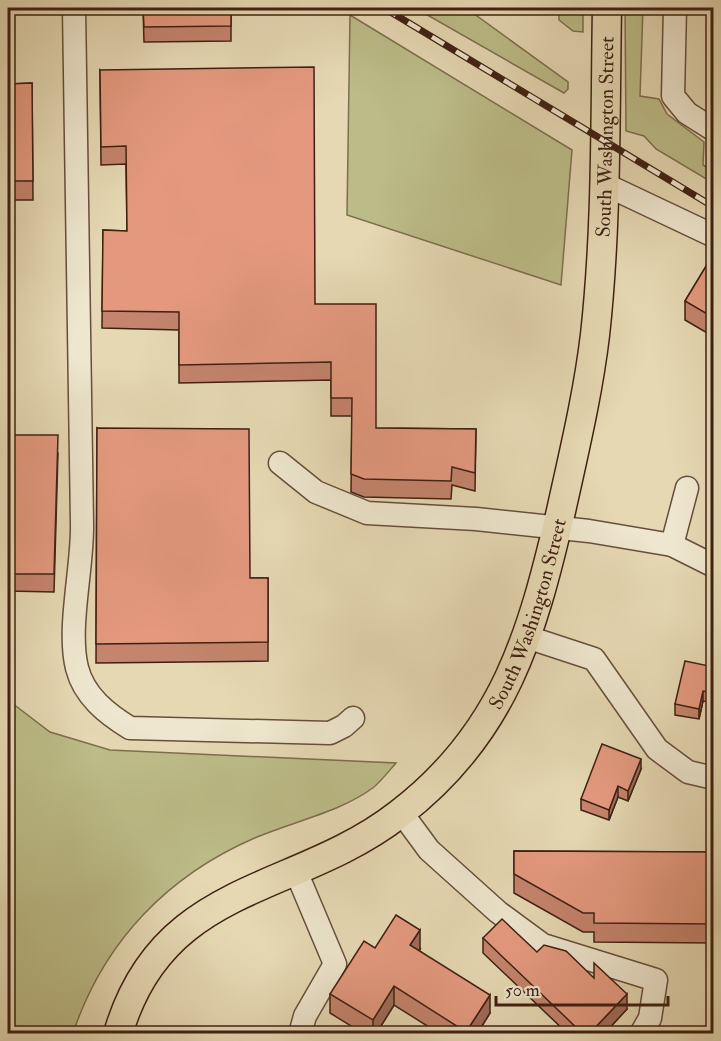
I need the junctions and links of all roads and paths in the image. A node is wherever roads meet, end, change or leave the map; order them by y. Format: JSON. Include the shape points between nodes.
{"nodes":[{"id":1,"x":74,"y":8,"type":"edge"},
{"id":2,"x":607,"y":8,"type":"edge"},
{"id":3,"x":675,"y":8,"type":"edge"},
{"id":4,"x":714,"y":130,"type":"edge"},
{"id":5,"x":604,"y":184,"type":"junction"},
{"id":6,"x":714,"y":236,"type":"edge"},
{"id":7,"x":279,"y":463,"type":"dead end"},
{"id":8,"x":687,"y":488,"type":"dead end"},
{"id":9,"x":557,"y":527,"type":"junction"},
{"id":10,"x":672,"y":545,"type":"junction"},
{"id":11,"x":714,"y":566,"type":"edge"},
{"id":12,"x":527,"y":637,"type":"junction"},
{"id":13,"x":352,"y":718,"type":"dead end"},
{"id":14,"x":714,"y":778,"type":"edge"},
{"id":15,"x":401,"y":812,"type":"junction"},
{"id":16,"x":295,"y":869,"type":"junction"},
{"id":17,"x":118,"y":1034,"type":"edge"},
{"id":18,"x":300,"y":1034,"type":"edge"},
{"id":19,"x":641,"y":1034,"type":"edge"}],
"edges":[{"from":1,"to":13,"type":"lane","via":[[82,535],[74,643],[77,669],[89,694],[108,714],[130,728],[330,733]]},
{"from":2,"to":5,"type":"main road","name":"South Washington Street"},
{"from":3,"to":4,"type":"lane","via":[[673,96],[687,113]]},
{"from":5,"to":6,"type":"lane"},
{"from":5,"to":9,"type":"main road","name":"South Washington Street","via":[[595,336]]},
{"from":7,"to":9,"type":"lane","via":[[316,492],[367,513]]},
{"from":8,"to":10,"type":"lane"},
{"from":9,"to":10,"type":"lane"},
{"from":9,"to":12,"type":"main road","name":"South Washington Street"},
{"from":10,"to":11,"type":"lane"},
{"from":12,"to":14,"type":"lane","via":[[594,659],[657,748],[688,772]]},
{"from":12,"to":15,"type":"main road","name":"South Washington Street","via":[[489,718],[446,771]]},
{"from":15,"to":16,"type":"main road","name":"South Washington Street","via":[[367,836]]},
{"from":15,"to":19,"type":"lane","via":[[429,850],[498,912],[543,945],[656,980],[650,1018]]},
{"from":16,"to":17,"type":"main road","name":"South Washington Street","via":[[209,909],[189,924],[146,972],[125,1011]]},
{"from":16,"to":18,"type":"lane","via":[[335,964],[305,1016]]}]}
